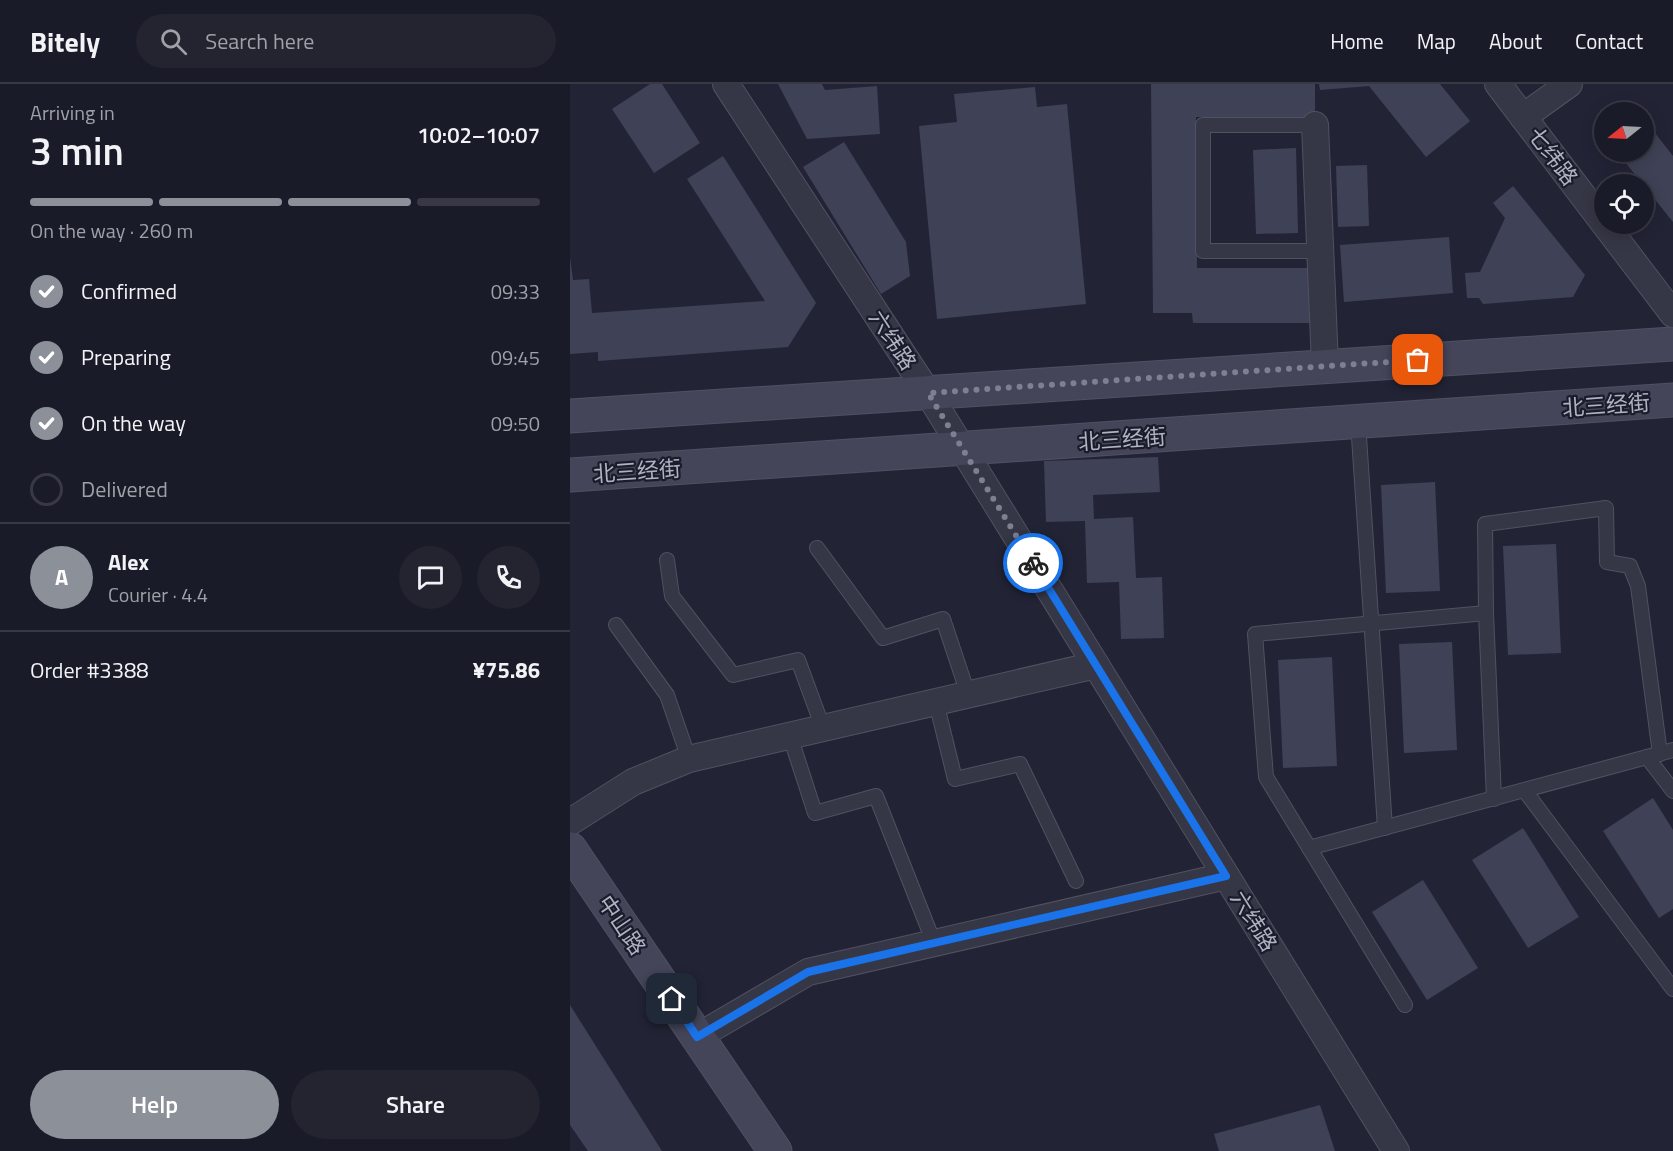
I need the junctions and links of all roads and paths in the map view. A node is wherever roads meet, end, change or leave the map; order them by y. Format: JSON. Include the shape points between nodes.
{"nodes":[{"id":1,"x":726,"y":84,"type":"edge"},
{"id":2,"x":1498,"y":84,"type":"edge"},
{"id":3,"x":1569,"y":84,"type":"edge"},
{"id":4,"x":1523,"y":117,"type":"junction"},
{"id":5,"x":1315,"y":125,"type":"joint"},
{"id":6,"x":1320,"y":251,"type":"junction"},
{"id":7,"x":1673,"y":314,"type":"edge"},
{"id":8,"x":1673,"y":344,"type":"edge"},
{"id":9,"x":1325,"y":365,"type":"junction"},
{"id":10,"x":928,"y":393,"type":"junction"},
{"id":11,"x":1673,"y":400,"type":"edge"},
{"id":12,"x":570,"y":416,"type":"edge"},
{"id":13,"x":1358,"y":422,"type":"junction"},
{"id":14,"x":963,"y":450,"type":"junction"},
{"id":15,"x":570,"y":475,"type":"edge"},
{"id":16,"x":817,"y":548,"type":"dead end"},
{"id":17,"x":667,"y":560,"type":"dead end"},
{"id":18,"x":1486,"y":613,"type":"junction"},
{"id":19,"x":1372,"y":624,"type":"junction"},
{"id":20,"x":616,"y":625,"type":"dead end"},
{"id":21,"x":1096,"y":665,"type":"junction"},
{"id":22,"x":968,"y":694,"type":"junction"},
{"id":23,"x":936,"y":702,"type":"junction"},
{"id":24,"x":823,"y":728,"type":"junction"},
{"id":25,"x":790,"y":736,"type":"junction"},
{"id":26,"x":1660,"y":753,"type":"edge"},
{"id":27,"x":689,"y":759,"type":"junction"},
{"id":28,"x":1526,"y":791,"type":"junction"},
{"id":29,"x":1673,"y":791,"type":"edge"},
{"id":30,"x":1494,"y":799,"type":"junction"},
{"id":31,"x":570,"y":822,"type":"edge"},
{"id":32,"x":1385,"y":828,"type":"junction"},
{"id":33,"x":1309,"y":848,"type":"junction"},
{"id":34,"x":570,"y":849,"type":"edge"},
{"id":35,"x":1226,"y":876,"type":"junction"},
{"id":36,"x":1076,"y":881,"type":"dead end"},
{"id":37,"x":934,"y":943,"type":"junction"},
{"id":38,"x":1673,"y":988,"type":"edge"},
{"id":39,"x":1405,"y":1005,"type":"dead end"},
{"id":40,"x":697,"y":1037,"type":"junction"},
{"id":41,"x":775,"y":1151,"type":"edge"},
{"id":42,"x":1396,"y":1151,"type":"edge"}],
"edges":[{"from":1,"to":10,"type":"street","name":"六纬路"},
{"from":2,"to":4,"type":"street","name":"七纬路"},
{"from":3,"to":4,"type":"street"},
{"from":4,"to":7,"type":"street","name":"七纬路"},
{"from":5,"to":6,"type":"street"},
{"from":5,"to":6,"type":"lane","via":[[1203,125],[1203,251]]},
{"from":6,"to":9,"type":"street"},
{"from":8,"to":9,"type":"main road"},
{"from":9,"to":10,"type":"main road"},
{"from":10,"to":12,"type":"main road"},
{"from":10,"to":14,"type":"street","name":"六纬路"},
{"from":11,"to":13,"type":"main road","name":"北三经街"},
{"from":13,"to":14,"type":"main road","name":"北三经街"},
{"from":13,"to":19,"type":"lane"},
{"from":14,"to":15,"type":"main road","name":"北三经街"},
{"from":14,"to":21,"type":"street","name":"六纬路"},
{"from":16,"to":22,"type":"lane","via":[[883,639],[943,619]]},
{"from":17,"to":24,"type":"lane","via":[[672,596],[733,675],[798,660]]},
{"from":18,"to":19,"type":"lane"},
{"from":18,"to":26,"type":"lane","via":[[1485,524],[1606,508],[1607,562],[1630,566],[1638,586]]},
{"from":18,"to":30,"type":"lane"},
{"from":19,"to":32,"type":"lane"},
{"from":19,"to":33,"type":"lane","via":[[1255,634],[1266,777]]},
{"from":20,"to":27,"type":"lane","via":[[667,695]]},
{"from":21,"to":22,"type":"street"},
{"from":21,"to":35,"type":"street","name":"六纬路"},
{"from":22,"to":23,"type":"street"},
{"from":23,"to":24,"type":"street"},
{"from":23,"to":36,"type":"lane","via":[[955,779],[1020,764]]},
{"from":24,"to":25,"type":"street"},
{"from":25,"to":27,"type":"street"},
{"from":25,"to":37,"type":"lane","via":[[815,813],[876,796]]},
{"from":26,"to":28,"type":"lane"},
{"from":26,"to":29,"type":"lane"},
{"from":27,"to":31,"type":"street","via":[[633,782]]},
{"from":28,"to":30,"type":"lane"},
{"from":28,"to":38,"type":"lane"},
{"from":30,"to":32,"type":"lane"},
{"from":32,"to":33,"type":"lane"},
{"from":33,"to":39,"type":"lane"},
{"from":34,"to":40,"type":"main road","name":"中山路"},
{"from":35,"to":37,"type":"street"},
{"from":35,"to":42,"type":"street","name":"六纬路"},
{"from":37,"to":40,"type":"street","via":[[808,972]]},
{"from":40,"to":41,"type":"main road","name":"中山路"}]}
